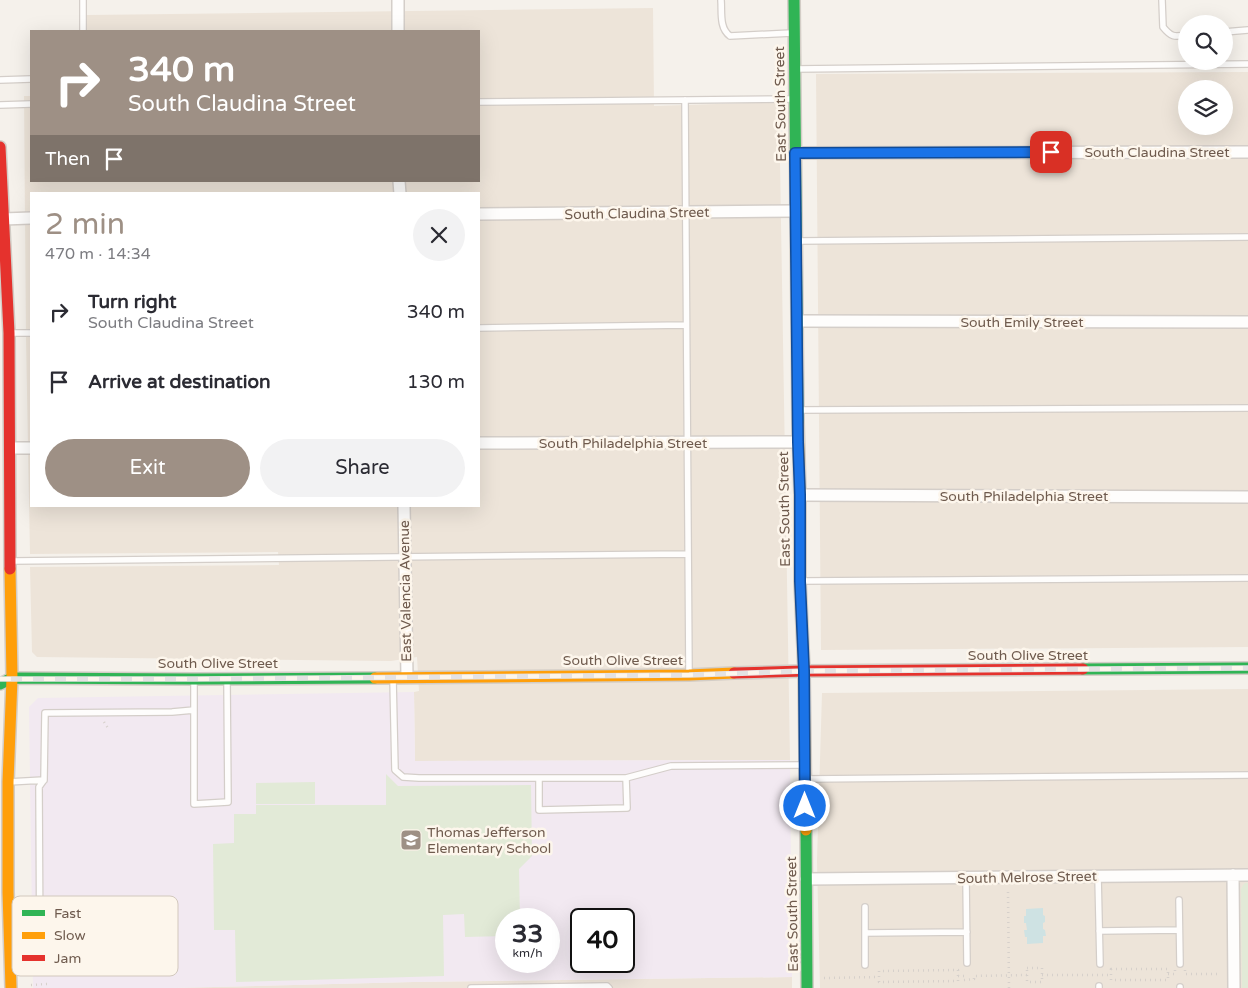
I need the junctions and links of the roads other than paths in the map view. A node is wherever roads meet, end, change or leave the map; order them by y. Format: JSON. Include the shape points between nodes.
{"nodes":[{"id":1,"x":83,"y":0,"type":"edge"},
{"id":2,"x":398,"y":0,"type":"edge"},
{"id":3,"x":721,"y":0,"type":"edge"},
{"id":4,"x":794,"y":0,"type":"edge"},
{"id":5,"x":1162,"y":0,"type":"edge"},
{"id":6,"x":83,"y":30,"type":"edge"},
{"id":7,"x":398,"y":30,"type":"edge"},
{"id":8,"x":1248,"y":30,"type":"edge"},
{"id":9,"x":1233,"y":31,"type":"edge"},
{"id":10,"x":794,"y":33,"type":"junction"},
{"id":11,"x":1178,"y":37,"type":"edge"},
{"id":12,"x":1248,"y":64,"type":"edge"},
{"id":13,"x":794,"y":69,"type":"junction"},
{"id":14,"x":30,"y":79,"type":"edge"},
{"id":15,"x":0,"y":80,"type":"edge"},
{"id":16,"x":795,"y":99,"type":"junction"},
{"id":17,"x":685,"y":100,"type":"junction"},
{"id":18,"x":480,"y":102,"type":"edge"},
{"id":19,"x":30,"y":104,"type":"edge"},
{"id":20,"x":0,"y":105,"type":"edge"},
{"id":21,"x":0,"y":147,"type":"edge"},
{"id":22,"x":1248,"y":152,"type":"edge"},
{"id":23,"x":795,"y":153,"type":"junction"},
{"id":24,"x":0,"y":182,"type":"edge"},
{"id":25,"x":796,"y":211,"type":"junction"},
{"id":26,"x":686,"y":213,"type":"junction"},
{"id":27,"x":480,"y":214,"type":"edge"},
{"id":28,"x":30,"y":218,"type":"edge"},
{"id":29,"x":3,"y":219,"type":"junction"},
{"id":30,"x":1248,"y":237,"type":"edge"},
{"id":31,"x":796,"y":241,"type":"junction"},
{"id":32,"x":797,"y":321,"type":"junction"},
{"id":33,"x":1248,"y":322,"type":"edge"},
{"id":34,"x":686,"y":325,"type":"junction"},
{"id":35,"x":480,"y":328,"type":"edge"},
{"id":36,"x":9,"y":333,"type":"junction"},
{"id":37,"x":30,"y":333,"type":"edge"},
{"id":38,"x":1248,"y":408,"type":"edge"},
{"id":39,"x":798,"y":410,"type":"junction"},
{"id":40,"x":798,"y":442,"type":"junction"},
{"id":41,"x":480,"y":443,"type":"edge"},
{"id":42,"x":687,"y":443,"type":"junction"},
{"id":43,"x":10,"y":448,"type":"junction"},
{"id":44,"x":30,"y":448,"type":"edge"},
{"id":45,"x":800,"y":495,"type":"junction"},
{"id":46,"x":1248,"y":497,"type":"edge"},
{"id":47,"x":404,"y":507,"type":"edge"},
{"id":48,"x":687,"y":554,"type":"junction"},
{"id":49,"x":404,"y":557,"type":"junction"},
{"id":50,"x":11,"y":561,"type":"junction"},
{"id":51,"x":1248,"y":578,"type":"edge"},
{"id":52,"x":800,"y":581,"type":"junction"},
{"id":53,"x":5,"y":586,"type":"edge"},
{"id":54,"x":1248,"y":668,"type":"edge"},
{"id":55,"x":804,"y":671,"type":"junction"},
{"id":56,"x":689,"y":675,"type":"junction"},
{"id":57,"x":393,"y":677,"type":"junction"},
{"id":58,"x":407,"y":677,"type":"junction"},
{"id":59,"x":12,"y":678,"type":"junction"},
{"id":60,"x":227,"y":678,"type":"junction"},
{"id":61,"x":194,"y":679,"type":"junction"},
{"id":62,"x":0,"y":684,"type":"edge"},
{"id":63,"x":194,"y":710,"type":"junction"},
{"id":64,"x":805,"y":765,"type":"junction"},
{"id":65,"x":1248,"y":775,"type":"edge"},
{"id":66,"x":539,"y":778,"type":"junction"},
{"id":67,"x":626,"y":778,"type":"junction"},
{"id":68,"x":44,"y":780,"type":"junction"},
{"id":69,"x":805,"y":780,"type":"junction"},
{"id":70,"x":8,"y":782,"type":"junction"},
{"id":71,"x":4,"y":812,"type":"edge"},
{"id":72,"x":1233,"y":875,"type":"junction"},
{"id":73,"x":1248,"y":875,"type":"edge"},
{"id":74,"x":1098,"y":876,"type":"junction"},
{"id":75,"x":966,"y":878,"type":"junction"},
{"id":76,"x":806,"y":879,"type":"junction"},
{"id":77,"x":4,"y":892,"type":"edge"},
{"id":78,"x":40,"y":896,"type":"edge"},
{"id":79,"x":1179,"y":900,"type":"dead end"},
{"id":80,"x":865,"y":907,"type":"dead end"},
{"id":81,"x":1179,"y":930,"type":"junction"},
{"id":82,"x":1099,"y":931,"type":"junction"},
{"id":83,"x":966,"y":932,"type":"junction"},
{"id":84,"x":865,"y":933,"type":"junction"},
{"id":85,"x":967,"y":963,"type":"dead end"},
{"id":86,"x":1100,"y":964,"type":"dead end"},
{"id":87,"x":1180,"y":964,"type":"dead end"},
{"id":88,"x":865,"y":965,"type":"dead end"},
{"id":89,"x":9,"y":980,"type":"edge"},
{"id":90,"x":471,"y":988,"type":"edge"},
{"id":91,"x":609,"y":988,"type":"edge"},
{"id":92,"x":808,"y":988,"type":"edge"},
{"id":93,"x":1234,"y":988,"type":"edge"}],
"edges":[{"from":1,"to":6,"type":"lane"},
{"from":2,"to":7,"type":"street"},
{"from":3,"to":10,"type":"lane","via":[[723,28],[730,36]]},
{"from":4,"to":10,"type":"street","name":"East South Street"},
{"from":5,"to":11,"type":"lane","via":[[1163,27]]},
{"from":8,"to":9,"type":"lane"},
{"from":10,"to":13,"type":"street","name":"East South Street"},
{"from":12,"to":13,"type":"lane"},
{"from":13,"to":16,"type":"street","name":"East South Street"},
{"from":14,"to":15,"type":"lane"},
{"from":16,"to":17,"type":"lane"},
{"from":16,"to":23,"type":"street","name":"East South Street"},
{"from":17,"to":18,"type":"lane"},
{"from":17,"to":26,"type":"lane"},
{"from":19,"to":20,"type":"lane"},
{"from":21,"to":24,"type":"street"},
{"from":22,"to":23,"type":"street","name":"South Claudina Street"},
{"from":23,"to":25,"type":"street","name":"East South Street"},
{"from":24,"to":29,"type":"street"},
{"from":25,"to":26,"type":"street","name":"South Claudina Street"},
{"from":25,"to":31,"type":"street","name":"East South Street"},
{"from":26,"to":27,"type":"street","name":"South Claudina Street"},
{"from":26,"to":34,"type":"lane"},
{"from":28,"to":29,"type":"street"},
{"from":29,"to":36,"type":"street"},
{"from":30,"to":31,"type":"lane"},
{"from":31,"to":32,"type":"street","name":"East South Street"},
{"from":32,"to":33,"type":"street","name":"South Emily Street"},
{"from":32,"to":39,"type":"street","name":"East South Street"},
{"from":34,"to":35,"type":"lane"},
{"from":34,"to":42,"type":"lane"},
{"from":36,"to":37,"type":"lane"},
{"from":36,"to":43,"type":"street"},
{"from":38,"to":39,"type":"lane"},
{"from":39,"to":40,"type":"street","name":"East South Street"},
{"from":40,"to":42,"type":"street","name":"South Philadelphia Street"},
{"from":40,"to":45,"type":"street","name":"East South Street"},
{"from":41,"to":42,"type":"street","name":"South Philadelphia Street"},
{"from":42,"to":48,"type":"lane"},
{"from":43,"to":44,"type":"street"},
{"from":43,"to":50,"type":"street"},
{"from":45,"to":46,"type":"street","name":"South Philadelphia Street"},
{"from":45,"to":52,"type":"street","name":"East South Street"},
{"from":47,"to":49,"type":"street","name":"East Valencia Avenue"},
{"from":48,"to":49,"type":"lane"},
{"from":48,"to":56,"type":"lane"},
{"from":49,"to":50,"type":"lane"},
{"from":49,"to":58,"type":"street","name":"East Valencia Avenue"},
{"from":50,"to":53,"type":"street"},
{"from":51,"to":52,"type":"lane"},
{"from":52,"to":55,"type":"street","name":"East South Street"},
{"from":53,"to":59,"type":"street"},
{"from":54,"to":55,"type":"street","name":"South Olive Street"},
{"from":55,"to":56,"type":"street","name":"South Olive Street"},
{"from":55,"to":64,"type":"street","name":"East South Street"},
{"from":56,"to":58,"type":"street","name":"South Olive Street"},
{"from":57,"to":58,"type":"street","name":"South Olive Street"},
{"from":57,"to":60,"type":"street","name":"South Olive Street"},
{"from":57,"to":66,"type":"lane","via":[[394,770],[403,777]]},
{"from":59,"to":61,"type":"street","name":"South Olive Street"},
{"from":59,"to":62,"type":"street","name":"South Olive Street"},
{"from":59,"to":70,"type":"street"},
{"from":60,"to":61,"type":"street","name":"South Olive Street"},
{"from":60,"to":63,"type":"lane","via":[[228,802],[194,804]]},
{"from":61,"to":63,"type":"lane"},
{"from":63,"to":68,"type":"lane","via":[[45,713]]},
{"from":64,"to":67,"type":"lane","via":[[671,766]]},
{"from":64,"to":69,"type":"street","name":"East South Street"},
{"from":65,"to":69,"type":"lane"},
{"from":66,"to":67,"type":"lane"},
{"from":66,"to":67,"type":"lane","via":[[539,810],[627,808]]},
{"from":68,"to":70,"type":"lane"},
{"from":68,"to":78,"type":"lane","via":[[39,787]]},
{"from":69,"to":76,"type":"street","name":"East South Street"},
{"from":70,"to":71,"type":"street"},
{"from":71,"to":77,"type":"street"},
{"from":72,"to":73,"type":"street","name":"South Melrose Street"},
{"from":72,"to":74,"type":"street","name":"South Melrose Street"},
{"from":72,"to":93,"type":"street"},
{"from":74,"to":75,"type":"street","name":"South Melrose Street"},
{"from":74,"to":82,"type":"lane"},
{"from":75,"to":76,"type":"street","name":"South Melrose Street"},
{"from":75,"to":83,"type":"lane"},
{"from":76,"to":92,"type":"street","name":"East South Street"},
{"from":77,"to":89,"type":"street"},
{"from":79,"to":81,"type":"lane"},
{"from":80,"to":84,"type":"lane"},
{"from":81,"to":82,"type":"lane"},
{"from":81,"to":87,"type":"lane"},
{"from":82,"to":86,"type":"lane"},
{"from":83,"to":84,"type":"lane"},
{"from":83,"to":85,"type":"lane"},
{"from":84,"to":88,"type":"lane"},
{"from":90,"to":91,"type":"lane"}]}
